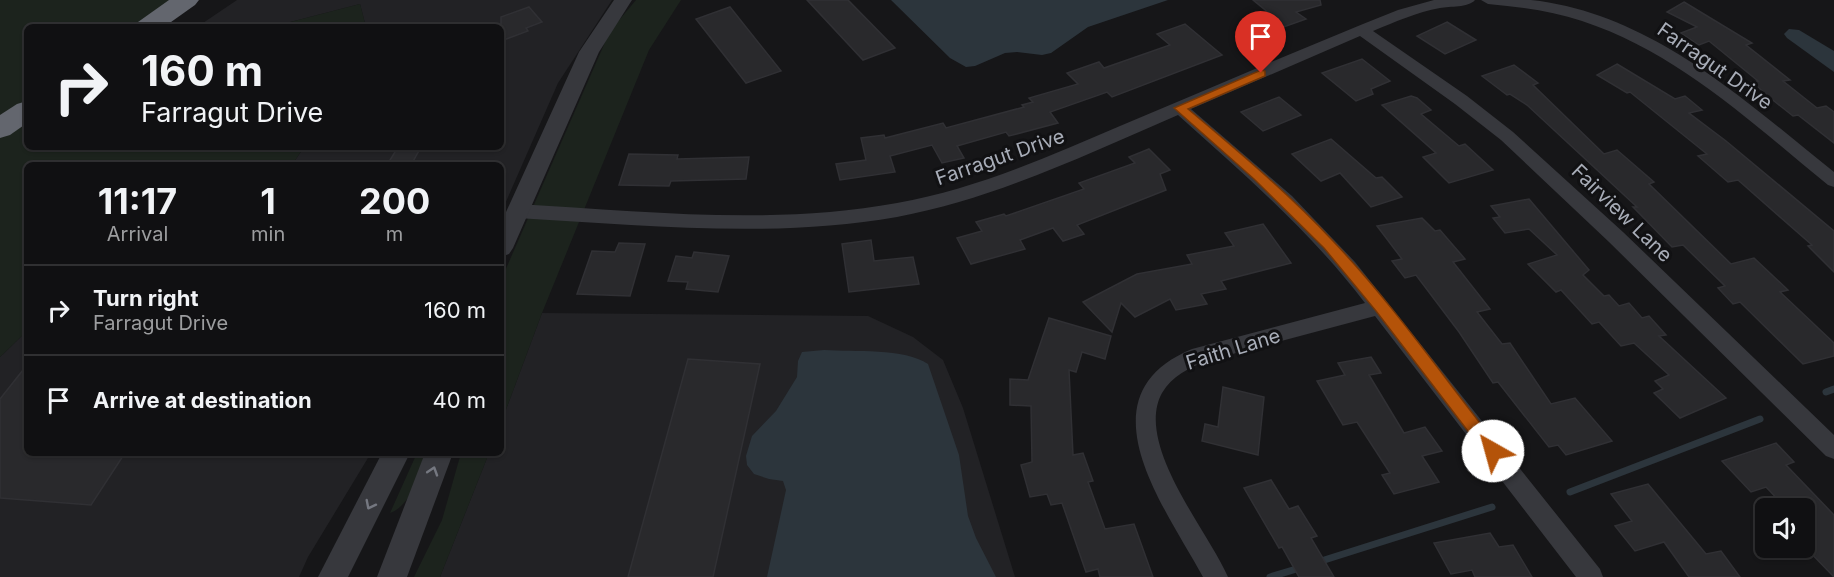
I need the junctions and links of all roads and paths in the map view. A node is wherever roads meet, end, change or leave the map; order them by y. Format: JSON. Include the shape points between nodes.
{"nodes":[{"id":1,"x":186,"y":0,"type":"edge"},
{"id":2,"x":623,"y":0,"type":"edge"},
{"id":3,"x":1468,"y":0,"type":"edge"},
{"id":4,"x":1488,"y":0,"type":"edge"},
{"id":5,"x":151,"y":24,"type":"edge"},
{"id":6,"x":1362,"y":30,"type":"junction"},
{"id":7,"x":1180,"y":108,"type":"junction"},
{"id":8,"x":24,"y":112,"type":"edge"},
{"id":9,"x":0,"y":128,"type":"edge"},
{"id":10,"x":1834,"y":181,"type":"edge"},
{"id":11,"x":517,"y":211,"type":"junction"},
{"id":12,"x":504,"y":241,"type":"edge"},
{"id":13,"x":1381,"y":307,"type":"junction"},
{"id":14,"x":1834,"y":449,"type":"edge"},
{"id":15,"x":394,"y":456,"type":"edge"},
{"id":16,"x":438,"y":456,"type":"edge"},
{"id":17,"x":333,"y":577,"type":"edge"},
{"id":18,"x":392,"y":577,"type":"edge"},
{"id":19,"x":1216,"y":577,"type":"edge"},
{"id":20,"x":1591,"y":577,"type":"edge"}],
"edges":[{"from":1,"to":5,"type":"highway"},
{"from":2,"to":11,"type":"street","via":[[589,52]]},
{"from":3,"to":6,"type":"street","name":"Farragut Drive","via":[[1413,9]]},
{"from":4,"to":10,"type":"street","name":"Farragut Drive","via":[[1572,14],[1617,28],[1650,45],[1702,78]]},
{"from":6,"to":7,"type":"street","name":"Farragut Drive"},
{"from":6,"to":14,"type":"street","name":"Fairview Lane","via":[[1513,142]]},
{"from":7,"to":11,"type":"street","name":"Farragut Drive","via":[[1005,181],[935,202],[879,213],[747,223]]},
{"from":7,"to":13,"type":"street","via":[[1303,218]]},
{"from":8,"to":9,"type":"highway"},
{"from":11,"to":12,"type":"street"},
{"from":13,"to":19,"type":"street","name":"Faith Lane","via":[[1195,358],[1165,375],[1152,391],[1145,416],[1149,444]]},
{"from":13,"to":20,"type":"street"},
{"from":15,"to":17,"type":"street","one_way":true},
{"from":18,"to":16,"type":"street","one_way":true}]}
